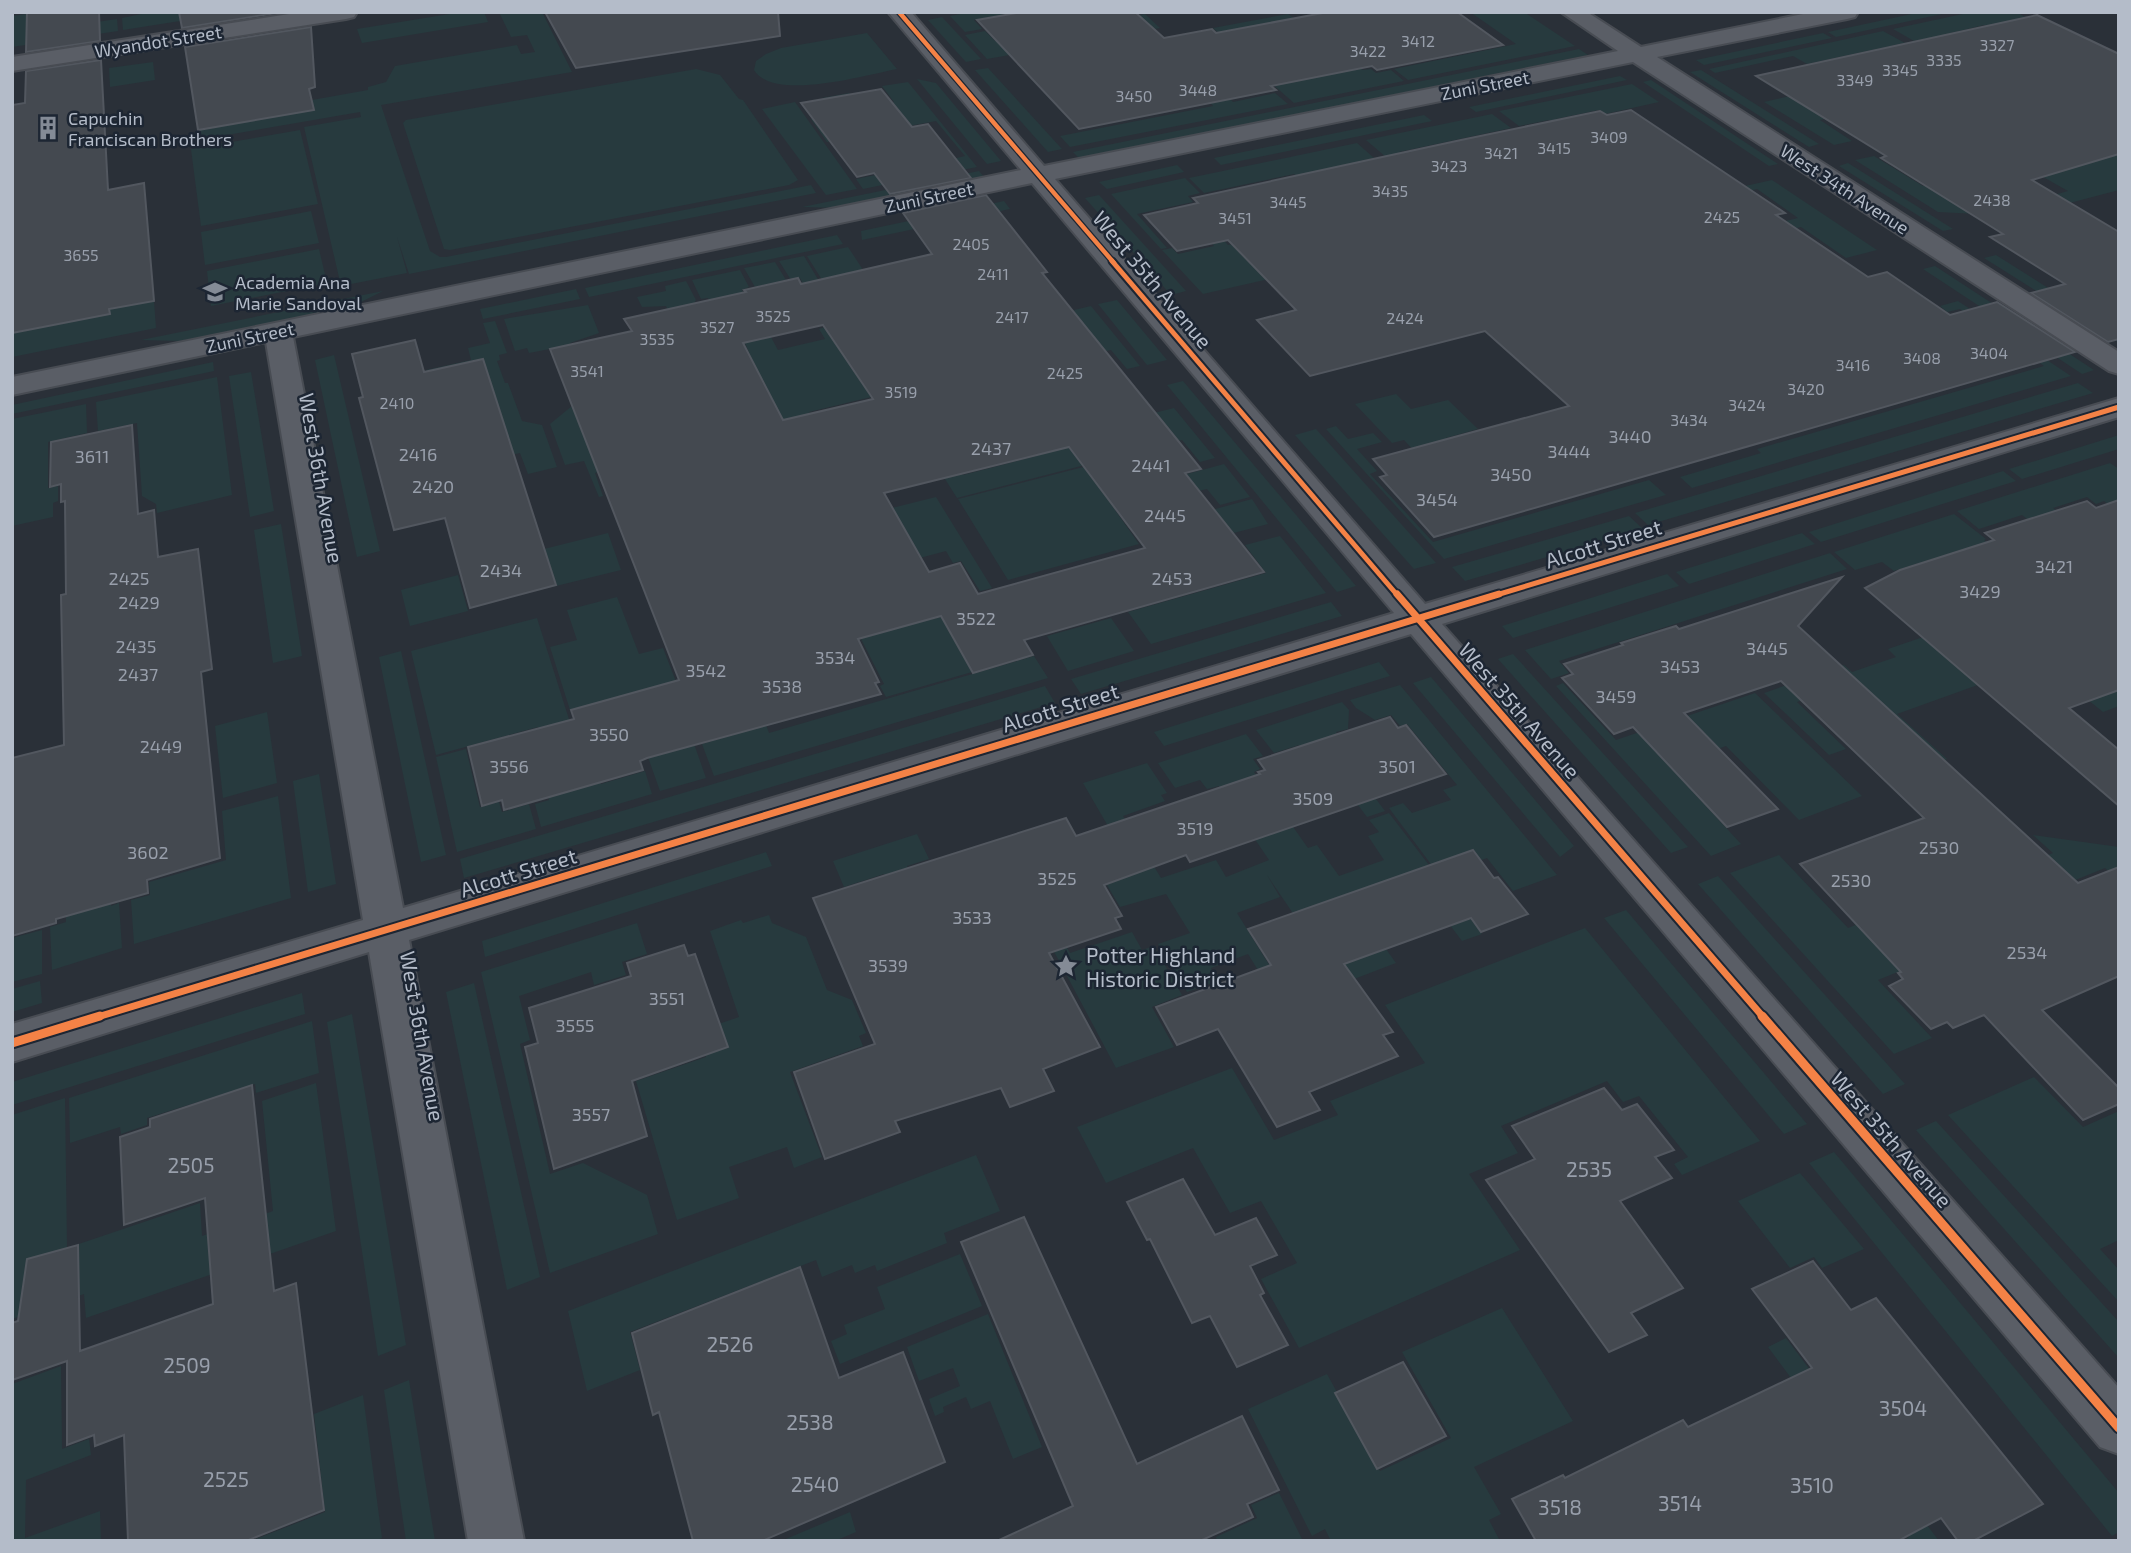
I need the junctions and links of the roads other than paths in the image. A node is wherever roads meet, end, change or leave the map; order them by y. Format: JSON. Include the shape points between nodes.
{"nodes":[{"id":1,"x":346,"y":12,"type":"edge"},
{"id":2,"x":899,"y":12,"type":"edge"},
{"id":3,"x":1572,"y":12,"type":"edge"},
{"id":4,"x":1847,"y":12,"type":"edge"},
{"id":5,"x":226,"y":21,"type":"edge"},
{"id":6,"x":1637,"y":55,"type":"junction"},
{"id":7,"x":12,"y":64,"type":"edge"},
{"id":8,"x":1040,"y":174,"type":"junction"},
{"id":9,"x":278,"y":331,"type":"junction"},
{"id":10,"x":2119,"y":365,"type":"edge"},
{"id":11,"x":12,"y":386,"type":"edge"},
{"id":12,"x":2119,"y":407,"type":"edge"},
{"id":13,"x":1417,"y":617,"type":"junction"},
{"id":14,"x":385,"y":930,"type":"junction"},
{"id":15,"x":12,"y":1043,"type":"edge"},
{"id":16,"x":2119,"y":1428,"type":"edge"},
{"id":17,"x":496,"y":1541,"type":"edge"}],
"edges":[{"from":1,"to":5,"type":"street","name":"Wyandot Street"},
{"from":2,"to":8,"type":"street","name":"West 35th Avenue"},
{"from":3,"to":6,"type":"street","name":"West 34th Avenue"},
{"from":4,"to":6,"type":"street","name":"Zuni Street"},
{"from":5,"to":7,"type":"street","name":"Wyandot Street"},
{"from":6,"to":8,"type":"street","name":"Zuni Street"},
{"from":6,"to":10,"type":"street","name":"West 34th Avenue"},
{"from":8,"to":9,"type":"street","name":"Zuni Street"},
{"from":8,"to":13,"type":"street","name":"West 35th Avenue"},
{"from":9,"to":11,"type":"street","name":"Zuni Street"},
{"from":9,"to":14,"type":"street","name":"West 36th Avenue"},
{"from":12,"to":13,"type":"street","name":"Alcott Street"},
{"from":13,"to":14,"type":"street","name":"Alcott Street"},
{"from":13,"to":16,"type":"street","name":"West 35th Avenue"},
{"from":14,"to":15,"type":"street","name":"Alcott Street"},
{"from":14,"to":17,"type":"street","name":"West 36th Avenue"}]}
